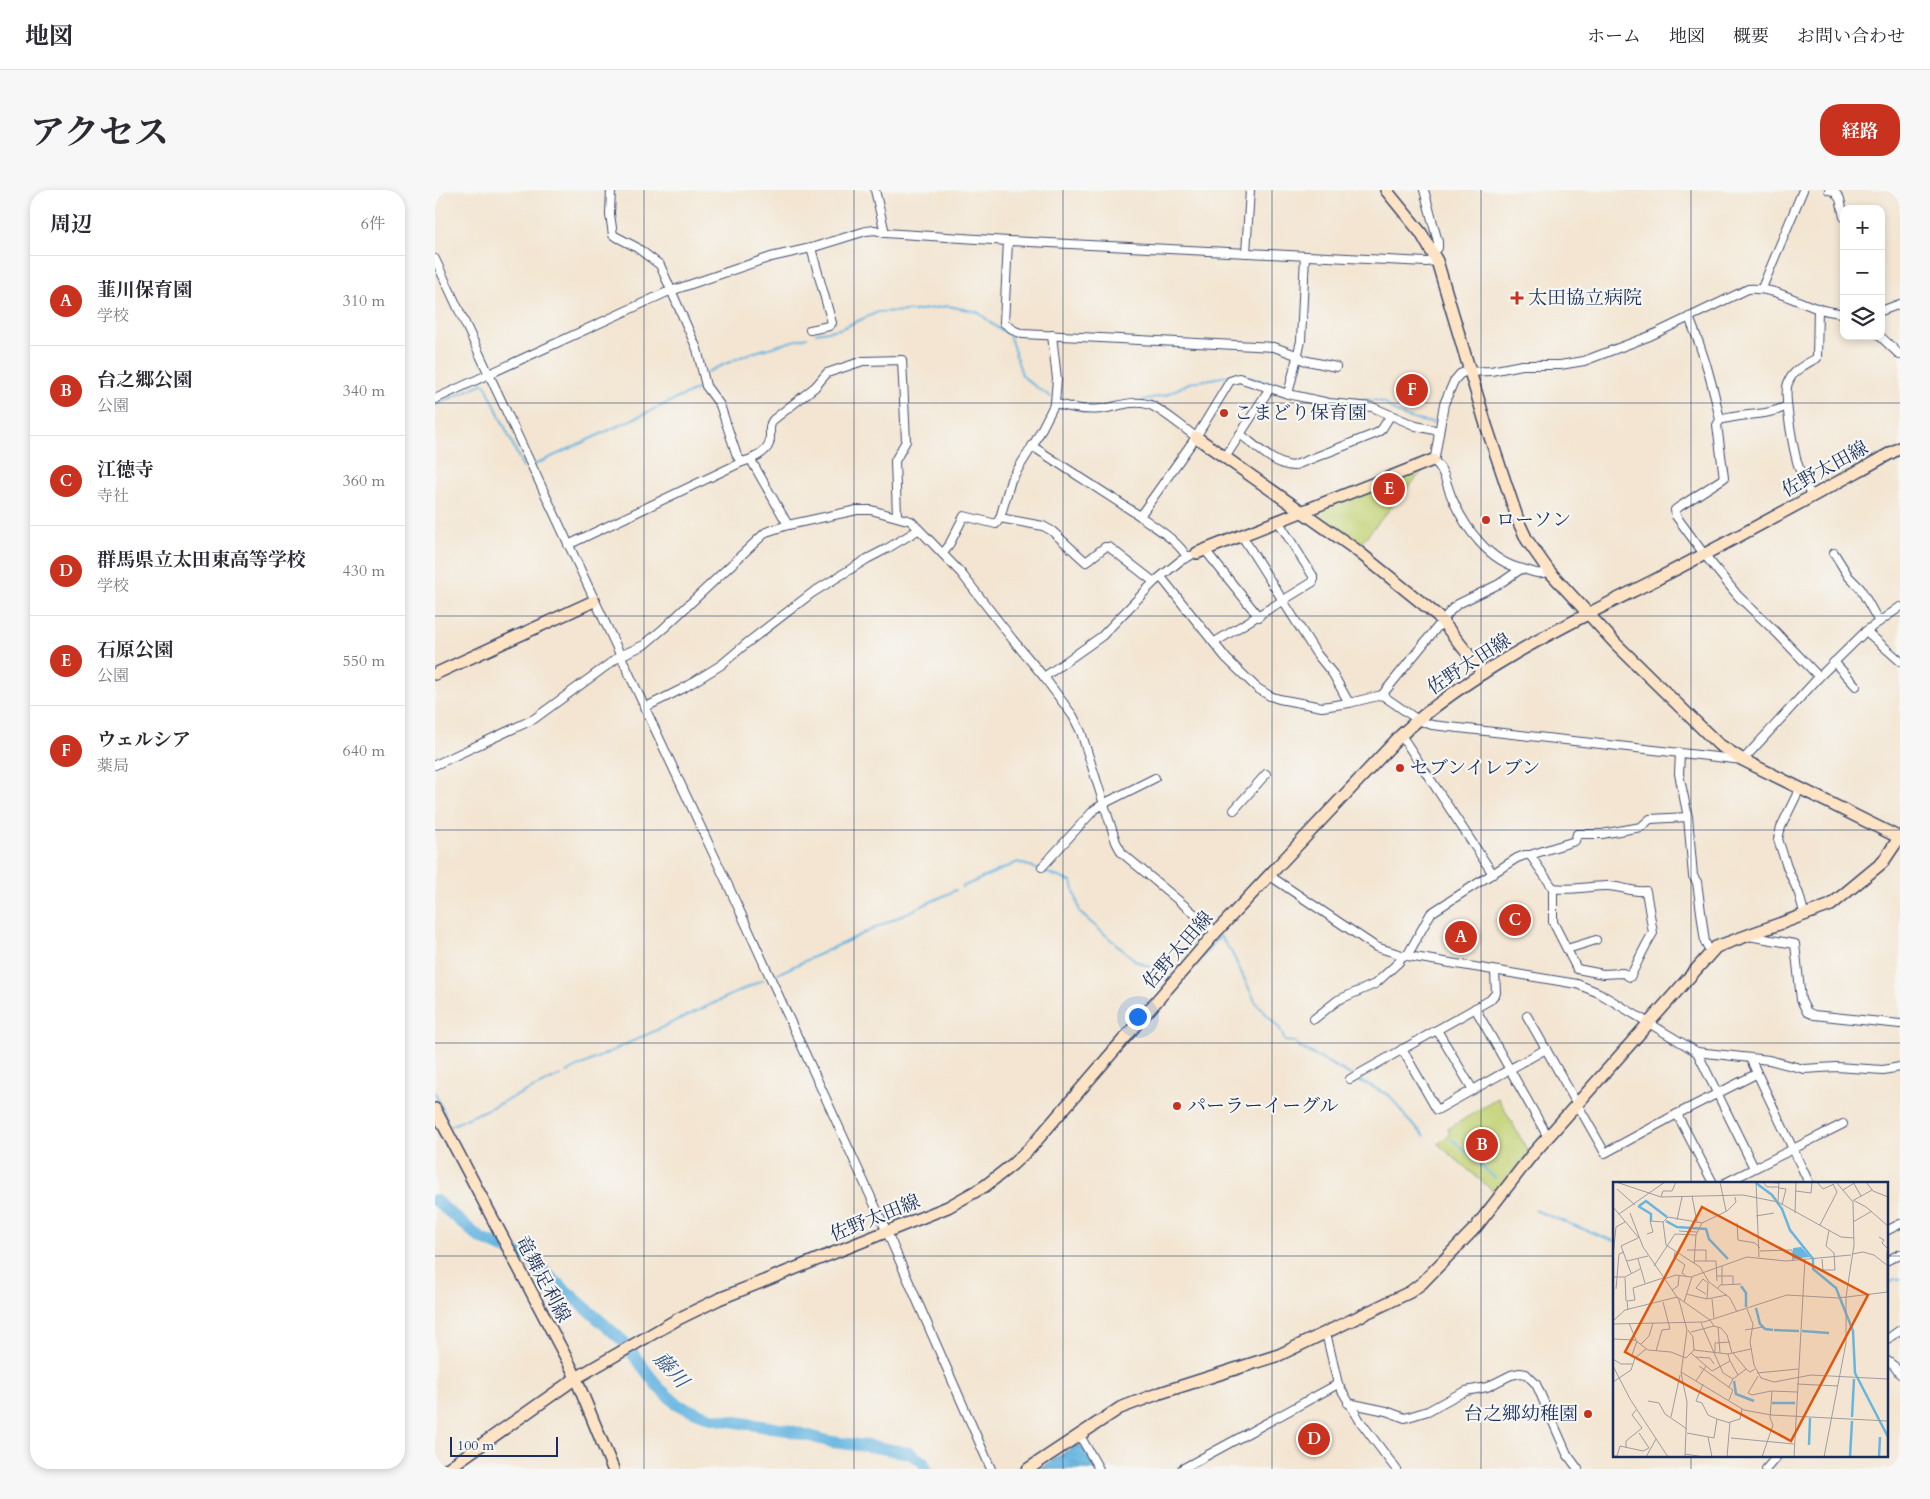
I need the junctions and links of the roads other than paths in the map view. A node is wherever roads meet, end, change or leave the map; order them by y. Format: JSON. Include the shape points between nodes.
{"nodes":[{"id":1,"x":611,"y":190,"type":"edge"},
{"id":2,"x":875,"y":190,"type":"edge"},
{"id":3,"x":1250,"y":190,"type":"edge"},
{"id":4,"x":1386,"y":190,"type":"edge"},
{"id":5,"x":1424,"y":190,"type":"edge"},
{"id":6,"x":1803,"y":190,"type":"edge"},
{"id":7,"x":1829,"y":190,"type":"edge"},
{"id":8,"x":1841,"y":205,"type":"edge"},
{"id":9,"x":885,"y":233,"type":"junction"},
{"id":10,"x":1008,"y":241,"type":"junction"},
{"id":11,"x":811,"y":248,"type":"junction"},
{"id":12,"x":1246,"y":253,"type":"junction"},
{"id":13,"x":1305,"y":256,"type":"junction"},
{"id":14,"x":1435,"y":257,"type":"junction"},
{"id":15,"x":435,"y":259,"type":"edge"},
{"id":16,"x":1762,"y":288,"type":"junction"},
{"id":17,"x":672,"y":291,"type":"junction"},
{"id":18,"x":1900,"y":304,"type":"edge"},
{"id":19,"x":1818,"y":308,"type":"junction"},
{"id":20,"x":1885,"y":310,"type":"edge"},
{"id":21,"x":1840,"y":313,"type":"edge"},
{"id":22,"x":1689,"y":317,"type":"junction"},
{"id":23,"x":810,"y":330,"type":"dead end"},
{"id":24,"x":1052,"y":336,"type":"junction"},
{"id":25,"x":1884,"y":340,"type":"edge"},
{"id":26,"x":1900,"y":355,"type":"edge"},
{"id":27,"x":1299,"y":356,"type":"junction"},
{"id":28,"x":1336,"y":367,"type":"dead end"},
{"id":29,"x":1470,"y":372,"type":"junction"},
{"id":30,"x":488,"y":375,"type":"junction"},
{"id":31,"x":1270,"y":388,"type":"junction"},
{"id":32,"x":1289,"y":394,"type":"junction"},
{"id":33,"x":435,"y":399,"type":"edge"},
{"id":34,"x":1055,"y":403,"type":"junction"},
{"id":35,"x":1787,"y":406,"type":"junction"},
{"id":36,"x":1390,"y":416,"type":"junction"},
{"id":37,"x":1720,"y":420,"type":"junction"},
{"id":38,"x":1439,"y":431,"type":"junction"},
{"id":39,"x":1240,"y":434,"type":"junction"},
{"id":40,"x":1196,"y":437,"type":"junction"},
{"id":41,"x":1032,"y":446,"type":"junction"},
{"id":42,"x":1900,"y":448,"type":"edge"},
{"id":43,"x":1226,"y":456,"type":"junction"},
{"id":44,"x":751,"y":460,"type":"junction"},
{"id":45,"x":1433,"y":460,"type":"junction"},
{"id":46,"x":742,"y":462,"type":"junction"},
{"id":47,"x":1812,"y":497,"type":"junction"},
{"id":48,"x":1303,"y":511,"type":"junction"},
{"id":49,"x":897,"y":516,"type":"junction"},
{"id":50,"x":1140,"y":516,"type":"junction"},
{"id":51,"x":1000,"y":518,"type":"junction"},
{"id":52,"x":1278,"y":521,"type":"junction"},
{"id":53,"x":788,"y":525,"type":"junction"},
{"id":54,"x":918,"y":530,"type":"junction"},
{"id":55,"x":1242,"y":536,"type":"junction"},
{"id":56,"x":568,"y":545,"type":"junction"},
{"id":57,"x":943,"y":553,"type":"junction"},
{"id":58,"x":1196,"y":553,"type":"junction"},
{"id":59,"x":1834,"y":553,"type":"dead end"},
{"id":60,"x":1704,"y":554,"type":"junction"},
{"id":61,"x":1521,"y":569,"type":"junction"},
{"id":62,"x":1549,"y":571,"type":"junction"},
{"id":63,"x":1158,"y":579,"type":"junction"},
{"id":64,"x":594,"y":601,"type":"junction"},
{"id":65,"x":1283,"y":601,"type":"junction"},
{"id":66,"x":1900,"y":606,"type":"edge"},
{"id":67,"x":1589,"y":614,"type":"junction"},
{"id":68,"x":1259,"y":616,"type":"junction"},
{"id":69,"x":1443,"y":620,"type":"junction"},
{"id":70,"x":1879,"y":622,"type":"junction"},
{"id":71,"x":1866,"y":631,"type":"junction"},
{"id":72,"x":1215,"y":642,"type":"junction"},
{"id":73,"x":620,"y":656,"type":"junction"},
{"id":74,"x":1900,"y":661,"type":"edge"},
{"id":75,"x":1834,"y":662,"type":"junction"},
{"id":76,"x":1483,"y":673,"type":"junction"},
{"id":77,"x":435,"y":674,"type":"edge"},
{"id":78,"x":1044,"y":677,"type":"junction"},
{"id":79,"x":1819,"y":677,"type":"junction"},
{"id":80,"x":1856,"y":686,"type":"dead end"},
{"id":81,"x":1382,"y":695,"type":"junction"},
{"id":82,"x":1349,"y":703,"type":"junction"},
{"id":83,"x":644,"y":708,"type":"junction"},
{"id":84,"x":1418,"y":720,"type":"junction"},
{"id":85,"x":1401,"y":735,"type":"junction"},
{"id":86,"x":1680,"y":754,"type":"junction"},
{"id":87,"x":1743,"y":760,"type":"junction"},
{"id":88,"x":435,"y":765,"type":"edge"},
{"id":89,"x":1266,"y":774,"type":"dead end"},
{"id":90,"x":1155,"y":778,"type":"dead end"},
{"id":91,"x":1800,"y":788,"type":"junction"},
{"id":92,"x":1103,"y":804,"type":"junction"},
{"id":93,"x":1234,"y":810,"type":"dead end"},
{"id":94,"x":1688,"y":817,"type":"junction"},
{"id":95,"x":1900,"y":838,"type":"edge"},
{"id":96,"x":1530,"y":856,"type":"junction"},
{"id":97,"x":1042,"y":867,"type":"dead end"},
{"id":98,"x":1493,"y":874,"type":"junction"},
{"id":99,"x":1270,"y":876,"type":"junction"},
{"id":100,"x":1553,"y":888,"type":"junction"},
{"id":101,"x":1805,"y":916,"type":"junction"},
{"id":102,"x":1216,"y":932,"type":"junction"},
{"id":103,"x":1743,"y":936,"type":"junction"},
{"id":104,"x":1596,"y":940,"type":"dead end"},
{"id":105,"x":1567,"y":949,"type":"junction"},
{"id":106,"x":1711,"y":952,"type":"junction"},
{"id":107,"x":1404,"y":955,"type":"junction"},
{"id":108,"x":1495,"y":970,"type":"junction"},
{"id":109,"x":1581,"y":970,"type":"junction"},
{"id":110,"x":1577,"y":984,"type":"junction"},
{"id":111,"x":1475,"y":1008,"type":"junction"},
{"id":112,"x":1527,"y":1016,"type":"dead end"},
{"id":113,"x":1314,"y":1019,"type":"dead end"},
{"id":114,"x":1648,"y":1023,"type":"junction"},
{"id":115,"x":1900,"y":1024,"type":"edge"},
{"id":116,"x":1437,"y":1030,"type":"junction"},
{"id":117,"x":1546,"y":1049,"type":"junction"},
{"id":118,"x":1402,"y":1050,"type":"junction"},
{"id":119,"x":1697,"y":1052,"type":"junction"},
{"id":120,"x":1750,"y":1058,"type":"junction"},
{"id":121,"x":1900,"y":1067,"type":"edge"},
{"id":122,"x":1509,"y":1070,"type":"junction"},
{"id":123,"x":1756,"y":1074,"type":"junction"},
{"id":124,"x":1353,"y":1078,"type":"dead end"},
{"id":125,"x":1473,"y":1090,"type":"junction"},
{"id":126,"x":1716,"y":1094,"type":"junction"},
{"id":127,"x":1577,"y":1104,"type":"junction"},
{"id":128,"x":435,"y":1109,"type":"edge"},
{"id":129,"x":1677,"y":1114,"type":"junction"},
{"id":130,"x":1843,"y":1124,"type":"dead end"},
{"id":131,"x":1548,"y":1137,"type":"junction"},
{"id":132,"x":1793,"y":1149,"type":"junction"},
{"id":133,"x":1754,"y":1168,"type":"junction"},
{"id":134,"x":1712,"y":1182,"type":"edge"},
{"id":135,"x":1727,"y":1182,"type":"edge"},
{"id":136,"x":1809,"y":1182,"type":"edge"},
{"id":137,"x":1900,"y":1224,"type":"edge"},
{"id":138,"x":1887,"y":1230,"type":"edge"},
{"id":139,"x":887,"y":1232,"type":"junction"},
{"id":140,"x":1900,"y":1254,"type":"edge"},
{"id":141,"x":1887,"y":1260,"type":"edge"},
{"id":142,"x":1900,"y":1330,"type":"edge"},
{"id":143,"x":1326,"y":1333,"type":"junction"},
{"id":144,"x":1887,"y":1339,"type":"edge"},
{"id":145,"x":1887,"y":1361,"type":"edge"},
{"id":146,"x":1900,"y":1374,"type":"edge"},
{"id":147,"x":576,"y":1378,"type":"junction"},
{"id":148,"x":1338,"y":1384,"type":"junction"},
{"id":149,"x":1348,"y":1403,"type":"junction"},
{"id":150,"x":1079,"y":1434,"type":"junction"},
{"id":151,"x":1778,"y":1456,"type":"edge"},
{"id":152,"x":447,"y":1469,"type":"edge"},
{"id":153,"x":613,"y":1469,"type":"edge"},
{"id":154,"x":991,"y":1469,"type":"edge"},
{"id":155,"x":1028,"y":1469,"type":"edge"},
{"id":156,"x":1099,"y":1469,"type":"edge"},
{"id":157,"x":1182,"y":1469,"type":"edge"},
{"id":158,"x":1396,"y":1469,"type":"edge"},
{"id":159,"x":1578,"y":1469,"type":"edge"},
{"id":160,"x":1766,"y":1469,"type":"edge"}],
"edges":[{"from":1,"to":17,"type":"street","via":[[613,235],[660,265]]},
{"from":2,"to":9,"type":"street"},
{"from":3,"to":12,"type":"street"},
{"from":4,"to":14,"type":"street","via":[[1421,233]]},
{"from":5,"to":14,"type":"street","via":[[1438,242]]},
{"from":6,"to":16,"type":"street"},
{"from":7,"to":8,"type":"street","via":[[1834,191]]},
{"from":9,"to":10,"type":"street"},
{"from":9,"to":11,"type":"street","via":[[866,231]]},
{"from":10,"to":12,"type":"street"},
{"from":10,"to":24,"type":"street","via":[[1004,323],[1015,332]]},
{"from":11,"to":17,"type":"street","via":[[771,257]]},
{"from":11,"to":23,"type":"street","via":[[832,323]]},
{"from":12,"to":13,"type":"street"},
{"from":13,"to":14,"type":"street","via":[[1426,262]]},
{"from":13,"to":27,"type":"street"},
{"from":14,"to":29,"type":"street"},
{"from":15,"to":30,"type":"street"},
{"from":16,"to":19,"type":"street"},
{"from":16,"to":22,"type":"street","via":[[1744,290]]},
{"from":17,"to":30,"type":"street"},
{"from":17,"to":46,"type":"street","via":[[697,349],[706,386],[720,405],[737,456]]},
{"from":18,"to":20,"type":"street"},
{"from":19,"to":21,"type":"street"},
{"from":19,"to":35,"type":"street","via":[[1817,358],[1791,376],[1786,389]]},
{"from":22,"to":29,"type":"street","via":[[1650,336],[1577,363],[1531,364]]},
{"from":22,"to":37,"type":"street","via":[[1705,355]]},
{"from":24,"to":27,"type":"street","via":[[1274,347]]},
{"from":24,"to":34,"type":"street","via":[[1057,379]]},
{"from":25,"to":26,"type":"street"},
{"from":27,"to":28,"type":"street","via":[[1303,360]]},
{"from":27,"to":32,"type":"street"},
{"from":29,"to":38,"type":"street","via":[[1460,374],[1454,380],[1444,404]]},
{"from":29,"to":62,"type":"street","via":[[1519,523]]},
{"from":30,"to":33,"type":"street"},
{"from":30,"to":56,"type":"street"},
{"from":31,"to":32,"type":"street"},
{"from":31,"to":39,"type":"street"},
{"from":31,"to":40,"type":"street","via":[[1239,378],[1230,381]]},
{"from":32,"to":36,"type":"street","via":[[1329,403],[1371,407]]},
{"from":34,"to":40,"type":"street","via":[[1095,410],[1129,403],[1150,404]]},
{"from":34,"to":41,"type":"street"},
{"from":35,"to":37,"type":"street","via":[[1774,412]]},
{"from":35,"to":47,"type":"street","via":[[1799,469]]},
{"from":36,"to":38,"type":"street"},
{"from":36,"to":39,"type":"street","via":[[1377,433],[1293,466],[1272,458]]},
{"from":37,"to":60,"type":"street","via":[[1717,425],[1724,478],[1675,510]]},
{"from":38,"to":45,"type":"street"},
{"from":39,"to":43,"type":"street"},
{"from":40,"to":43,"type":"street"},
{"from":40,"to":50,"type":"street"},
{"from":41,"to":50,"type":"street"},
{"from":41,"to":51,"type":"street","via":[[1011,480]]},
{"from":42,"to":47,"type":"street","name":"佐野太田線"},
{"from":43,"to":48,"type":"street"},
{"from":44,"to":46,"type":"street"},
{"from":44,"to":49,"type":"street","via":[[770,443],[770,423],[815,387],[827,373],[863,361],[902,360],[906,441],[895,461]]},
{"from":44,"to":53,"type":"street"},
{"from":45,"to":48,"type":"street"},
{"from":45,"to":61,"type":"street","via":[[1441,469],[1459,514],[1484,547],[1508,565]]},
{"from":46,"to":56,"type":"street"},
{"from":47,"to":60,"type":"street","name":"佐野太田線"},
{"from":48,"to":52,"type":"street"},
{"from":48,"to":69,"type":"street"},
{"from":49,"to":53,"type":"street","via":[[857,510]]},
{"from":49,"to":54,"type":"street","via":[[911,521]]},
{"from":50,"to":58,"type":"street","via":[[1183,551]]},
{"from":51,"to":57,"type":"street","via":[[996,524],[964,516]]},
{"from":51,"to":63,"type":"street","via":[[1043,526],[1086,562],[1109,547]]},
{"from":52,"to":55,"type":"street"},
{"from":52,"to":65,"type":"street","via":[[1314,579]]},
{"from":53,"to":73,"type":"street","via":[[766,532],[644,645]]},
{"from":54,"to":57,"type":"street"},
{"from":54,"to":83,"type":"street","via":[[812,593],[721,665]]},
{"from":55,"to":58,"type":"street"},
{"from":55,"to":65,"type":"street"},
{"from":56,"to":64,"type":"street"},
{"from":57,"to":78,"type":"street"},
{"from":58,"to":63,"type":"street"},
{"from":58,"to":68,"type":"street"},
{"from":59,"to":70,"type":"street","via":[[1860,588]]},
{"from":60,"to":67,"type":"street","name":"佐野太田線"},
{"from":60,"to":79,"type":"street","via":[[1738,596]]},
{"from":61,"to":62,"type":"street","via":[[1539,574]]},
{"from":61,"to":69,"type":"street","via":[[1458,604]]},
{"from":62,"to":67,"type":"street"},
{"from":63,"to":72,"type":"street"},
{"from":63,"to":78,"type":"street","via":[[1102,636]]},
{"from":64,"to":73,"type":"street"},
{"from":64,"to":77,"type":"street"},
{"from":65,"to":68,"type":"street"},
{"from":65,"to":82,"type":"street"},
{"from":66,"to":70,"type":"street"},
{"from":67,"to":76,"type":"street","name":"佐野太田線"},
{"from":67,"to":87,"type":"street","via":[[1718,744]]},
{"from":68,"to":72,"type":"street"},
{"from":69,"to":76,"type":"street"},
{"from":69,"to":81,"type":"street"},
{"from":70,"to":71,"type":"street"},
{"from":71,"to":74,"type":"street"},
{"from":71,"to":75,"type":"street"},
{"from":72,"to":82,"type":"street","via":[[1226,658],[1270,696],[1321,707]]},
{"from":73,"to":83,"type":"street"},
{"from":73,"to":88,"type":"street","via":[[533,719]]},
{"from":75,"to":79,"type":"street"},
{"from":75,"to":80,"type":"street"},
{"from":76,"to":84,"type":"street","name":"佐野太田線"},
{"from":78,"to":92,"type":"street","via":[[1081,732]]},
{"from":79,"to":87,"type":"street"},
{"from":81,"to":82,"type":"street"},
{"from":81,"to":84,"type":"street"},
{"from":83,"to":139,"type":"street"},
{"from":84,"to":85,"type":"street","name":"佐野太田線"},
{"from":84,"to":86,"type":"street","via":[[1432,725]]},
{"from":85,"to":98,"type":"street"},
{"from":85,"to":99,"type":"street","name":"佐野太田線"},
{"from":86,"to":87,"type":"street"},
{"from":86,"to":94,"type":"street","via":[[1679,774]]},
{"from":87,"to":91,"type":"street"},
{"from":89,"to":93,"type":"street"},
{"from":90,"to":92,"type":"street"},
{"from":91,"to":95,"type":"street"},
{"from":91,"to":101,"type":"street","via":[[1781,827],[1779,840]]},
{"from":92,"to":97,"type":"street"},
{"from":92,"to":102,"type":"street","via":[[1122,853]]},
{"from":94,"to":96,"type":"street","via":[[1650,819],[1641,828],[1602,834],[1577,834],[1575,841]]},
{"from":94,"to":106,"type":"street","via":[[1693,876],[1697,882],[1705,942]]},
{"from":95,"to":101,"type":"street","via":[[1883,862],[1831,906]]},
{"from":96,"to":98,"type":"street","via":[[1517,858]]},
{"from":96,"to":100,"type":"street"},
{"from":98,"to":107,"type":"street","via":[[1431,913]]},
{"from":99,"to":102,"type":"street","name":"佐野太田線"},
{"from":99,"to":107,"type":"street","via":[[1376,947]]},
{"from":100,"to":105,"type":"street","via":[[1553,922]]},
{"from":100,"to":109,"type":"street","via":[[1609,886],[1636,892],[1645,890],[1653,933],[1630,977],[1623,973]]},
{"from":101,"to":103,"type":"street"},
{"from":102,"to":139,"type":"street","name":"佐野太田線","via":[[1064,1111],[1013,1164],[954,1204]]},
{"from":103,"to":106,"type":"street"},
{"from":103,"to":115,"type":"street","via":[[1795,944],[1801,1000],[1807,1012]]},
{"from":104,"to":105,"type":"street"},
{"from":105,"to":109,"type":"street","via":[[1577,969]]},
{"from":106,"to":114,"type":"street"},
{"from":107,"to":108,"type":"street"},
{"from":107,"to":113,"type":"street","via":[[1375,984],[1338,1000]]},
{"from":108,"to":110,"type":"street"},
{"from":108,"to":111,"type":"street","via":[[1496,993]]},
{"from":109,"to":110,"type":"street"},
{"from":110,"to":114,"type":"street","via":[[1599,993]]},
{"from":111,"to":116,"type":"street"},
{"from":111,"to":122,"type":"street"},
{"from":112,"to":117,"type":"street"},
{"from":114,"to":119,"type":"street"},
{"from":114,"to":127,"type":"street"},
{"from":116,"to":118,"type":"street"},
{"from":116,"to":125,"type":"street"},
{"from":117,"to":122,"type":"street"},
{"from":117,"to":127,"type":"street"},
{"from":118,"to":124,"type":"street"},
{"from":118,"to":125,"type":"street","via":[[1437,1110]]},
{"from":119,"to":120,"type":"street"},
{"from":119,"to":126,"type":"street"},
{"from":120,"to":121,"type":"street","via":[[1804,1069],[1883,1070]]},
{"from":120,"to":123,"type":"street"},
{"from":122,"to":125,"type":"street"},
{"from":122,"to":131,"type":"street"},
{"from":123,"to":126,"type":"street"},
{"from":123,"to":132,"type":"street"},
{"from":126,"to":129,"type":"street"},
{"from":126,"to":133,"type":"street"},
{"from":127,"to":129,"type":"street","via":[[1605,1153]]},
{"from":127,"to":131,"type":"street"},
{"from":128,"to":147,"type":"street","name":"竜舞足利線"},
{"from":129,"to":134,"type":"street"},
{"from":130,"to":132,"type":"street"},
{"from":131,"to":143,"type":"street","via":[[1477,1227],[1422,1283]]},
{"from":132,"to":133,"type":"street"},
{"from":132,"to":136,"type":"street"},
{"from":133,"to":135,"type":"street"},
{"from":137,"to":138,"type":"street"},
{"from":139,"to":147,"type":"street","name":"佐野太田線","via":[[719,1299]]},
{"from":139,"to":154,"type":"street"},
{"from":140,"to":141,"type":"street"},
{"from":142,"to":144,"type":"street"},
{"from":143,"to":148,"type":"street"},
{"from":143,"to":150,"type":"street","via":[[1258,1362],[1160,1392],[1120,1408]]},
{"from":145,"to":146,"type":"street"},
{"from":147,"to":152,"type":"street","name":"佐野太田線"},
{"from":147,"to":153,"type":"street","name":"竜舞足利線"},
{"from":148,"to":149,"type":"street"},
{"from":148,"to":157,"type":"street"},
{"from":149,"to":158,"type":"street"},
{"from":149,"to":159,"type":"street","via":[[1405,1418],[1428,1411],[1466,1391],[1487,1387],[1511,1375],[1525,1374],[1536,1384],[1567,1454]]},
{"from":150,"to":155,"type":"street"},
{"from":150,"to":156,"type":"street"},
{"from":151,"to":160,"type":"street"}]}
